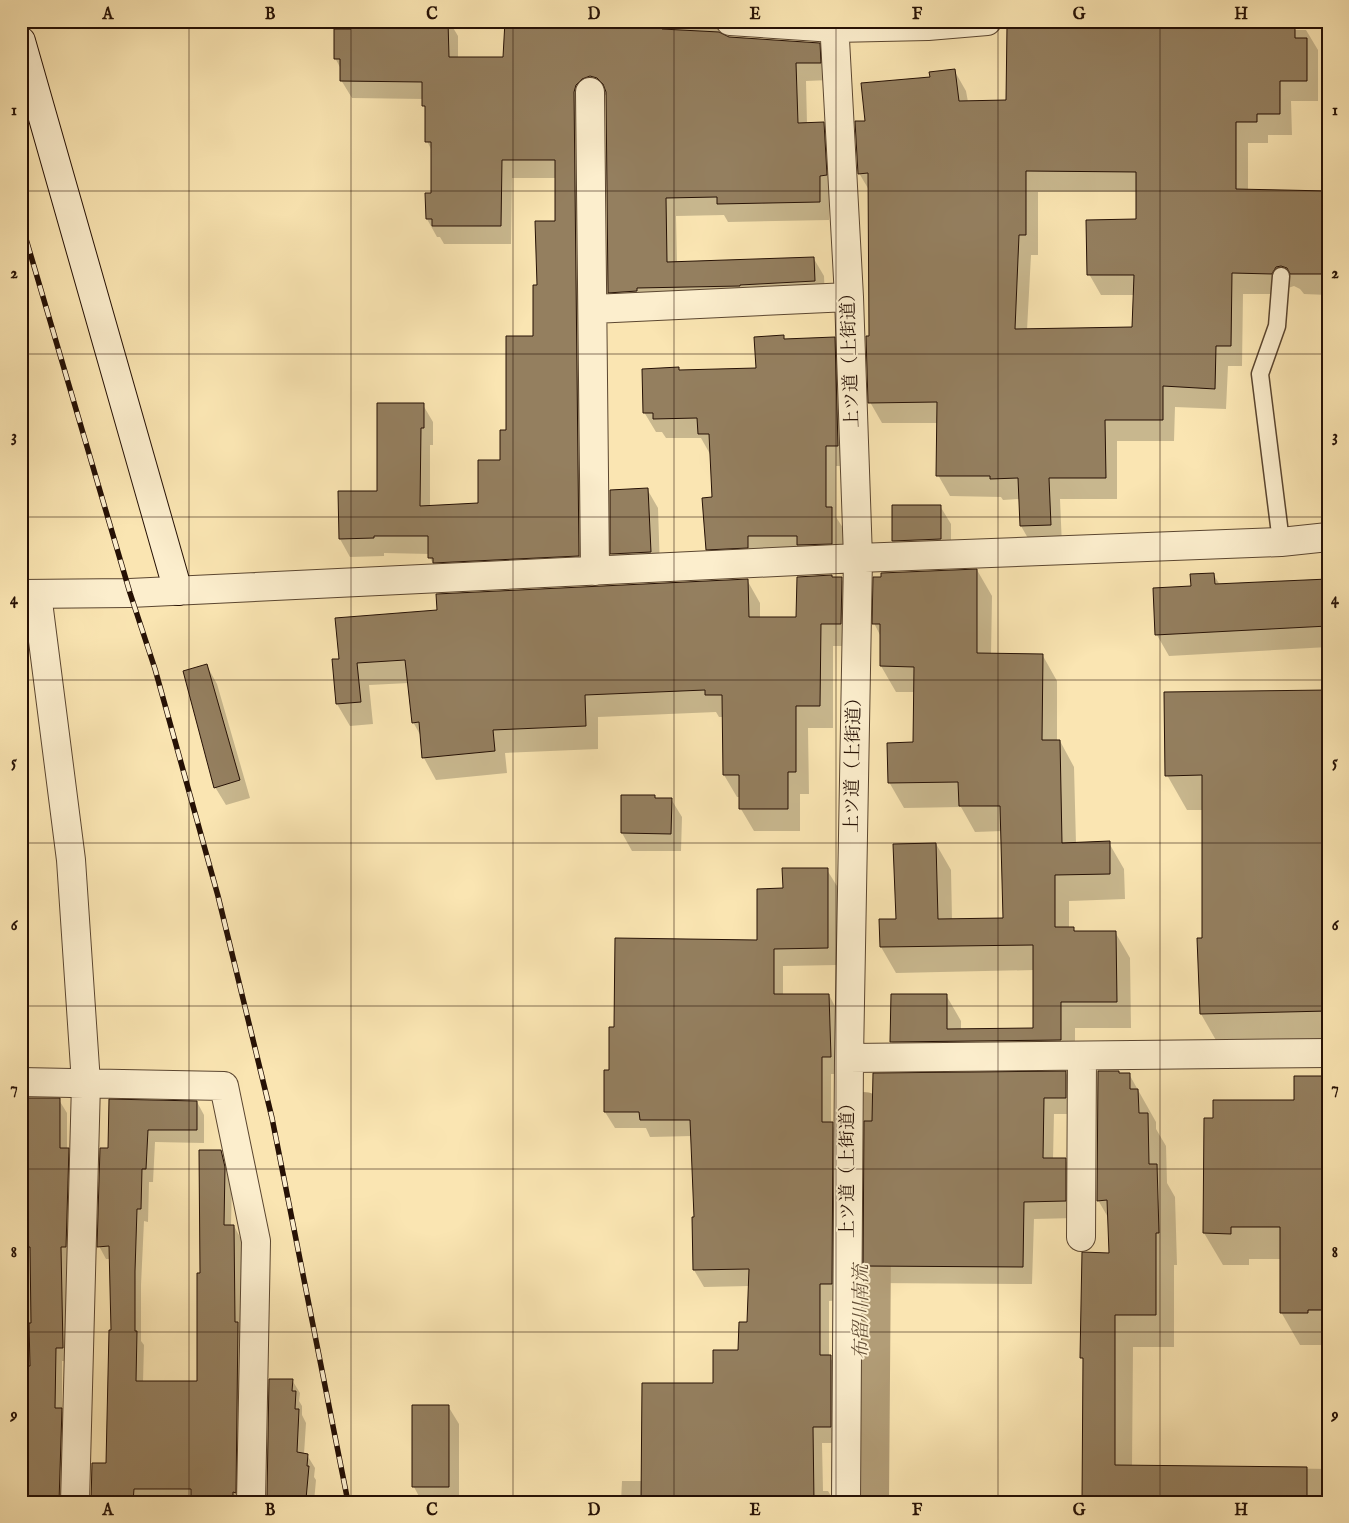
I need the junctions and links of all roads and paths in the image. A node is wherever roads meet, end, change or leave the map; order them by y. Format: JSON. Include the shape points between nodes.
{"nodes":[{"id":1,"x":730,"y":21,"type":"edge"},
{"id":2,"x":987,"y":21,"type":"edge"},
{"id":3,"x":834,"y":25,"type":"edge"},
{"id":4,"x":21,"y":41,"type":"edge"},
{"id":5,"x":590,"y":92,"type":"dead end"},
{"id":6,"x":1281,"y":276,"type":"dead end"},
{"id":7,"x":849,"y":297,"type":"junction"},
{"id":8,"x":593,"y":310,"type":"junction"},
{"id":9,"x":1328,"y":538,"type":"edge"},
{"id":10,"x":1281,"y":542,"type":"junction"},
{"id":11,"x":858,"y":558,"type":"junction"},
{"id":12,"x":596,"y":571,"type":"junction"},
{"id":13,"x":178,"y":591,"type":"junction"},
{"id":14,"x":29,"y":594,"type":"edge"},
{"id":15,"x":1328,"y":1053,"type":"edge"},
{"id":16,"x":1082,"y":1056,"type":"junction"},
{"id":17,"x":849,"y":1058,"type":"junction"},
{"id":18,"x":21,"y":1082,"type":"edge"},
{"id":19,"x":86,"y":1083,"type":"junction"},
{"id":20,"x":1081,"y":1237,"type":"dead end"},
{"id":21,"x":75,"y":1502,"type":"edge"},
{"id":22,"x":251,"y":1502,"type":"edge"},
{"id":23,"x":846,"y":1502,"type":"edge"}],
"edges":[{"from":1,"to":3,"type":"street"},
{"from":2,"to":3,"type":"street","via":[[928,26]]},
{"from":3,"to":7,"type":"street","name":"上ツ道（上街道）"},
{"from":4,"to":13,"type":"street"},
{"from":5,"to":8,"type":"street"},
{"from":6,"to":10,"type":"lane","via":[[1277,326],[1260,374]]},
{"from":7,"to":8,"type":"street"},
{"from":7,"to":11,"type":"street","name":"上ツ道（上街道）"},
{"from":8,"to":12,"type":"street"},
{"from":9,"to":10,"type":"street"},
{"from":10,"to":11,"type":"street"},
{"from":11,"to":12,"type":"street"},
{"from":11,"to":17,"type":"street","name":"上ツ道（上街道）"},
{"from":12,"to":13,"type":"street"},
{"from":13,"to":14,"type":"street"},
{"from":14,"to":19,"type":"street","via":[[70,860]]},
{"from":15,"to":16,"type":"street"},
{"from":16,"to":17,"type":"street"},
{"from":16,"to":20,"type":"street"},
{"from":17,"to":23,"type":"street","name":"上ツ道（上街道）"},
{"from":18,"to":19,"type":"street"},
{"from":19,"to":21,"type":"street"},
{"from":19,"to":22,"type":"street","via":[[224,1086],[256,1241]]}]}
